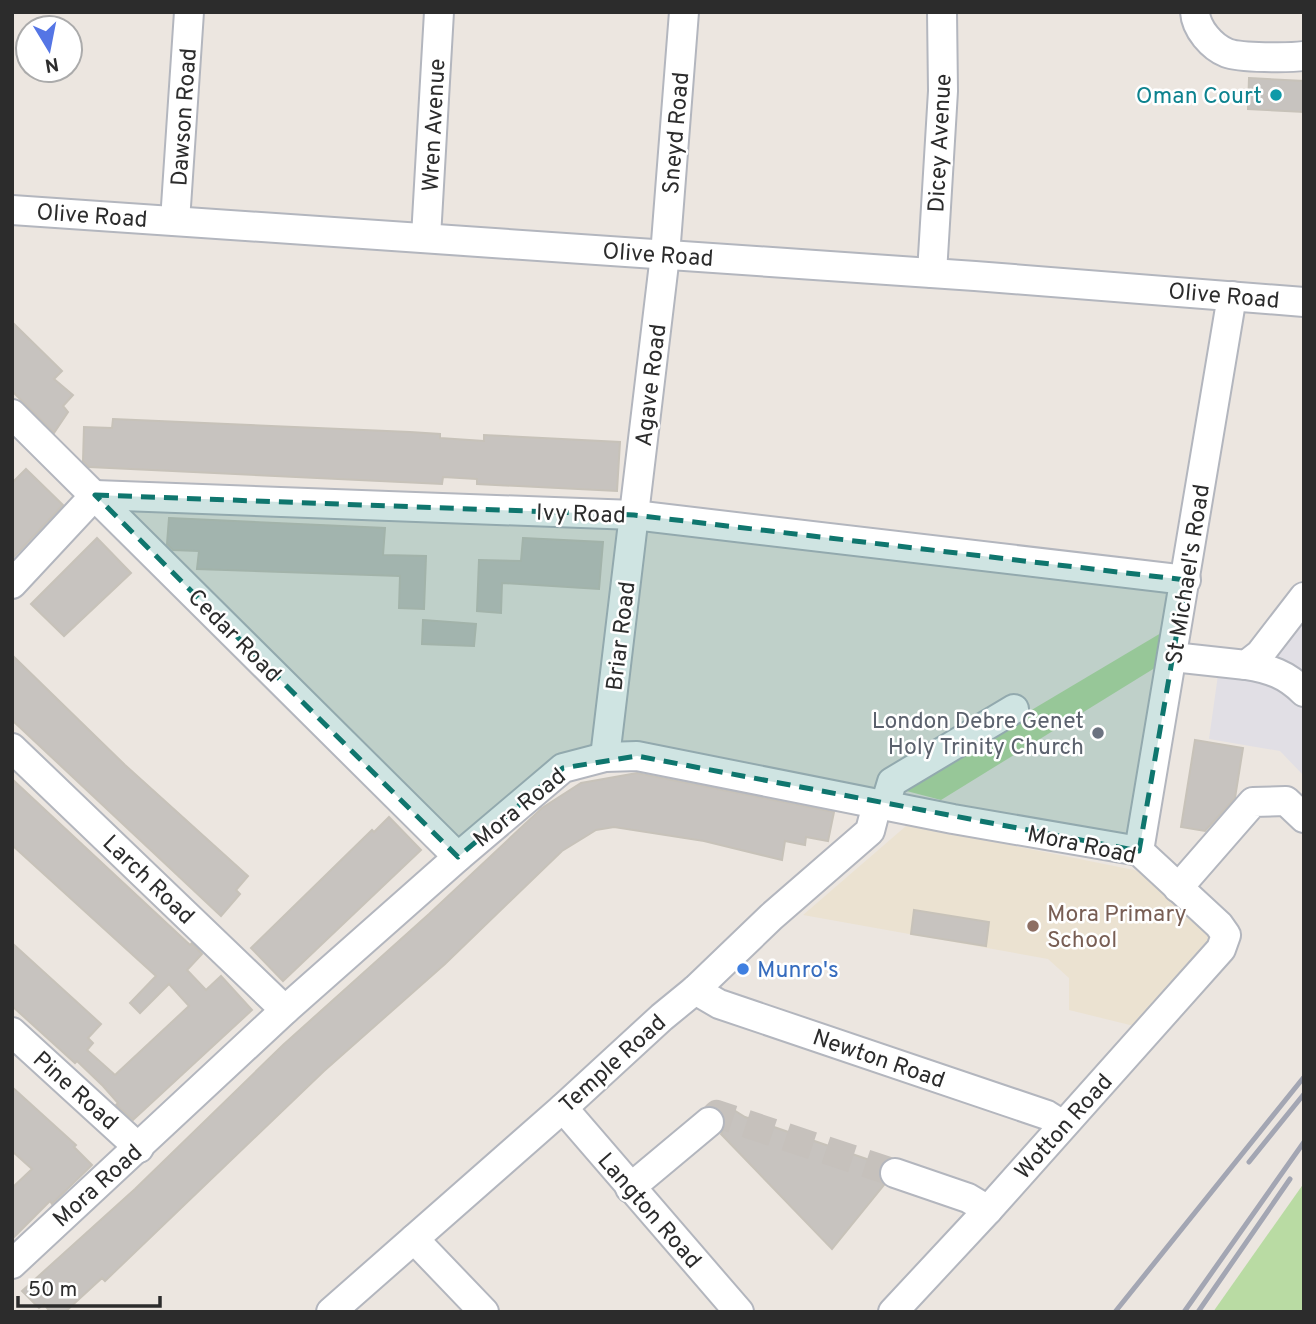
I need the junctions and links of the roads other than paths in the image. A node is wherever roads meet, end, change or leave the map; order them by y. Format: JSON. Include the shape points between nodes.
{"nodes":[{"id":1,"x":189,"y":12,"type":"edge"},
{"id":2,"x":439,"y":12,"type":"edge"},
{"id":3,"x":684,"y":12,"type":"edge"},
{"id":4,"x":942,"y":12,"type":"edge"},
{"id":5,"x":1195,"y":12,"type":"edge"},
{"id":6,"x":1304,"y":55,"type":"edge"},
{"id":7,"x":12,"y":210,"type":"edge"},
{"id":8,"x":175,"y":221,"type":"junction"},
{"id":9,"x":426,"y":237,"type":"junction"},
{"id":10,"x":665,"y":255,"type":"junction"},
{"id":11,"x":932,"y":273,"type":"junction"},
{"id":12,"x":1233,"y":296,"type":"junction"},
{"id":13,"x":1304,"y":302,"type":"edge"},
{"id":14,"x":12,"y":414,"type":"edge"},
{"id":15,"x":95,"y":495,"type":"junction"},
{"id":16,"x":634,"y":514,"type":"junction"},
{"id":17,"x":1186,"y":580,"type":"junction"},
{"id":18,"x":12,"y":584,"type":"edge"},
{"id":19,"x":1304,"y":597,"type":"edge"},
{"id":20,"x":1174,"y":656,"type":"junction"},
{"id":21,"x":1246,"y":665,"type":"junction"},
{"id":22,"x":1304,"y":692,"type":"edge"},
{"id":23,"x":1014,"y":709,"type":"dead end"},
{"id":24,"x":12,"y":748,"type":"edge"},
{"id":25,"x":605,"y":757,"type":"junction"},
{"id":26,"x":881,"y":804,"type":"junction"},
{"id":27,"x":1304,"y":818,"type":"edge"},
{"id":28,"x":1139,"y":851,"type":"junction"},
{"id":29,"x":458,"y":857,"type":"junction"},
{"id":30,"x":1178,"y":888,"type":"junction"},
{"id":31,"x":1226,"y":935,"type":"joint"},
{"id":32,"x":695,"y":990,"type":"junction"},
{"id":33,"x":285,"y":1010,"type":"junction"},
{"id":34,"x":12,"y":1032,"type":"edge"},
{"id":35,"x":563,"y":1108,"type":"junction"},
{"id":36,"x":709,"y":1122,"type":"tunnel mouth"},
{"id":37,"x":1063,"y":1125,"type":"junction"},
{"id":38,"x":139,"y":1148,"type":"junction"},
{"id":39,"x":895,"y":1173,"type":"tunnel mouth"},
{"id":40,"x":630,"y":1188,"type":"junction"},
{"id":41,"x":988,"y":1210,"type":"junction"},
{"id":42,"x":414,"y":1238,"type":"junction"},
{"id":43,"x":15,"y":1254,"type":"edge"},
{"id":44,"x":331,"y":1312,"type":"edge"},
{"id":45,"x":484,"y":1312,"type":"edge"},
{"id":46,"x":739,"y":1312,"type":"edge"},
{"id":47,"x":893,"y":1312,"type":"edge"}],
"edges":[{"from":1,"to":8,"type":"street","name":"Dawson Road"},
{"from":2,"to":9,"type":"street","name":"Wren Avenue"},
{"from":3,"to":10,"type":"street","name":"Sneyd Road"},
{"from":4,"to":11,"type":"street","name":"Dicey Avenue","via":[[943,91]]},
{"from":5,"to":6,"type":"street","via":[[1204,35],[1230,55]]},
{"from":7,"to":8,"type":"street","name":"Olive Road"},
{"from":8,"to":9,"type":"street","name":"Olive Road"},
{"from":9,"to":10,"type":"street","name":"Olive Road"},
{"from":10,"to":11,"type":"street","name":"Olive Road"},
{"from":10,"to":16,"type":"street","name":"Agave Road"},
{"from":11,"to":12,"type":"street","name":"Olive Road"},
{"from":12,"to":13,"type":"street","name":"Olive Road"},
{"from":12,"to":17,"type":"street","name":"St Michael's Road"},
{"from":14,"to":15,"type":"street","name":"Cedar Road"},
{"from":15,"to":16,"type":"street","name":"Ivy Road"},
{"from":15,"to":18,"type":"street"},
{"from":15,"to":29,"type":"street","name":"Cedar Road"},
{"from":16,"to":17,"type":"street","name":"Ivy Road"},
{"from":16,"to":25,"type":"street","name":"Briar Road"},
{"from":17,"to":20,"type":"street","name":"St Michael's Road"},
{"from":19,"to":21,"type":"street","via":[[1260,654]]},
{"from":20,"to":21,"type":"street"},
{"from":20,"to":28,"type":"street","name":"St Michael's Road"},
{"from":21,"to":22,"type":"street","via":[[1272,669],[1292,679]]},
{"from":23,"to":26,"type":"street","name":"Temple Road","via":[[892,782]]},
{"from":24,"to":33,"type":"street","name":"Larch Road"},
{"from":25,"to":26,"type":"street","name":"Mora Road","via":[[637,756]]},
{"from":25,"to":29,"type":"street","name":"Mora Road","via":[[564,768]]},
{"from":26,"to":28,"type":"street","name":"Mora Road"},
{"from":26,"to":32,"type":"street","name":"Temple Road","via":[[870,831]]},
{"from":27,"to":30,"type":"street","via":[[1286,801],[1253,803]]},
{"from":28,"to":30,"type":"street","name":"Mora Road"},
{"from":29,"to":33,"type":"street","name":"Mora Road"},
{"from":30,"to":31,"type":"street","name":"Mora Road"},
{"from":31,"to":37,"type":"street","name":"Wotton Road","via":[[1221,949]]},
{"from":32,"to":35,"type":"street","name":"Temple Road"},
{"from":32,"to":37,"type":"street","name":"Newton Road","via":[[719,1004],[1047,1115]]},
{"from":33,"to":38,"type":"street","name":"Mora Road"},
{"from":34,"to":38,"type":"street","name":"Pine Road"},
{"from":35,"to":40,"type":"street","name":"Langton Road"},
{"from":35,"to":42,"type":"street","name":"Temple Road"},
{"from":36,"to":40,"type":"street"},
{"from":37,"to":41,"type":"street","name":"Wotton Road"},
{"from":38,"to":43,"type":"street","name":"Mora Road"},
{"from":39,"to":41,"type":"street","via":[[968,1198]]},
{"from":40,"to":46,"type":"street","name":"Langton Road"},
{"from":41,"to":47,"type":"street","name":"Wotton Road"},
{"from":42,"to":44,"type":"street","name":"Temple Road"},
{"from":42,"to":45,"type":"street"}]}
